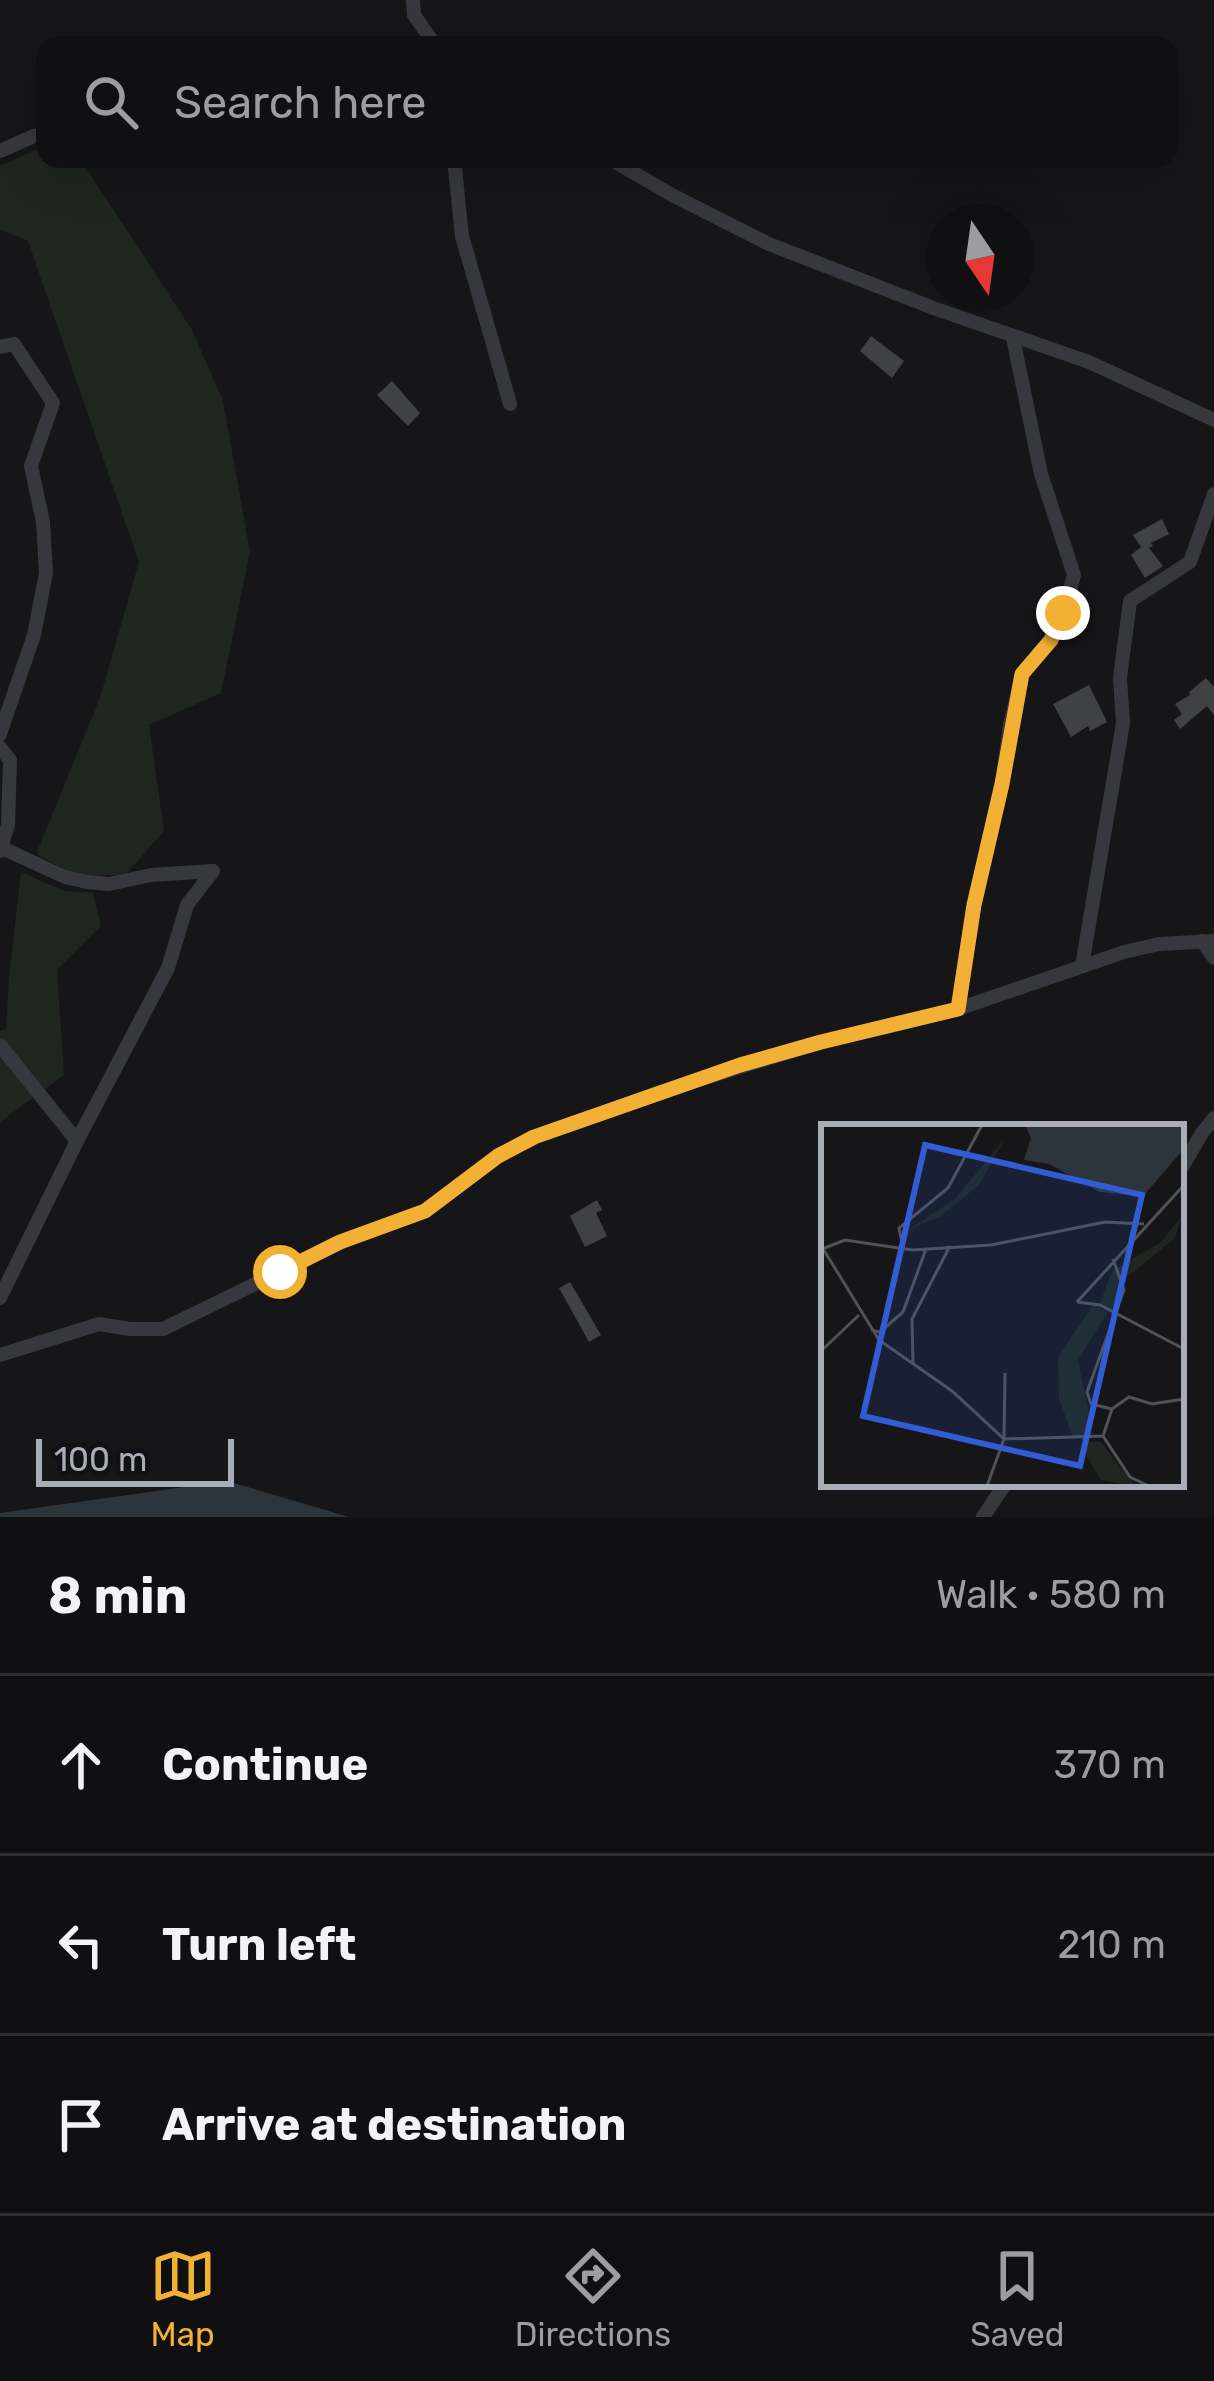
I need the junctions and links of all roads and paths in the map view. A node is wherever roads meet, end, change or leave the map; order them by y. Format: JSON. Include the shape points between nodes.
{"nodes":[{"id":1,"x":413,"y":0,"type":"edge"},
{"id":2,"x":429,"y":36,"type":"edge"},
{"id":3,"x":36,"y":136,"type":"edge"},
{"id":4,"x":0,"y":151,"type":"edge"},
{"id":5,"x":455,"y":168,"type":"edge"},
{"id":6,"x":626,"y":168,"type":"edge"},
{"id":7,"x":1013,"y":338,"type":"junction"},
{"id":8,"x":0,"y":347,"type":"edge"},
{"id":9,"x":510,"y":404,"type":"dead end"},
{"id":10,"x":1214,"y":420,"type":"edge"},
{"id":11,"x":1214,"y":494,"type":"edge"},
{"id":12,"x":0,"y":734,"type":"edge"},
{"id":13,"x":0,"y":747,"type":"edge"},
{"id":14,"x":1,"y":849,"type":"edge"},
{"id":15,"x":1208,"y":941,"type":"edge"},
{"id":16,"x":1214,"y":958,"type":"edge"},
{"id":17,"x":1082,"y":966,"type":"junction"},
{"id":18,"x":958,"y":1009,"type":"junction"},
{"id":19,"x":0,"y":1045,"type":"edge"},
{"id":20,"x":1214,"y":1118,"type":"edge"},
{"id":21,"x":77,"y":1141,"type":"junction"},
{"id":22,"x":1184,"y":1164,"type":"edge"},
{"id":23,"x":0,"y":1298,"type":"edge"},
{"id":24,"x":0,"y":1354,"type":"edge"},
{"id":25,"x":1003,"y":1487,"type":"edge"},
{"id":26,"x":983,"y":1517,"type":"edge"}],
"edges":[{"from":1,"to":2,"type":"street"},
{"from":3,"to":4,"type":"street"},
{"from":5,"to":9,"type":"street","via":[[462,236]]},
{"from":6,"to":7,"type":"street","via":[[769,244]]},
{"from":7,"to":10,"type":"street","via":[[1089,362]]},
{"from":7,"to":18,"type":"street","via":[[1041,474],[1074,575],[1051,640],[1022,674]]},
{"from":8,"to":12,"type":"street","via":[[14,344],[52,403],[31,466],[46,573]]},
{"from":11,"to":17,"type":"street","via":[[1190,562],[1130,601],[1123,723]]},
{"from":13,"to":14,"type":"street","via":[[10,760]]},
{"from":14,"to":21,"type":"street","via":[[87,882],[213,871],[187,905],[168,968]]},
{"from":15,"to":16,"type":"street"},
{"from":15,"to":17,"type":"street","via":[[1160,944]]},
{"from":17,"to":18,"type":"street"},
{"from":18,"to":24,"type":"street","via":[[740,1065],[534,1137],[425,1211],[340,1242],[163,1329],[99,1324]]},
{"from":19,"to":21,"type":"street"},
{"from":20,"to":22,"type":"street"},
{"from":21,"to":23,"type":"street"},
{"from":25,"to":26,"type":"street"}]}
